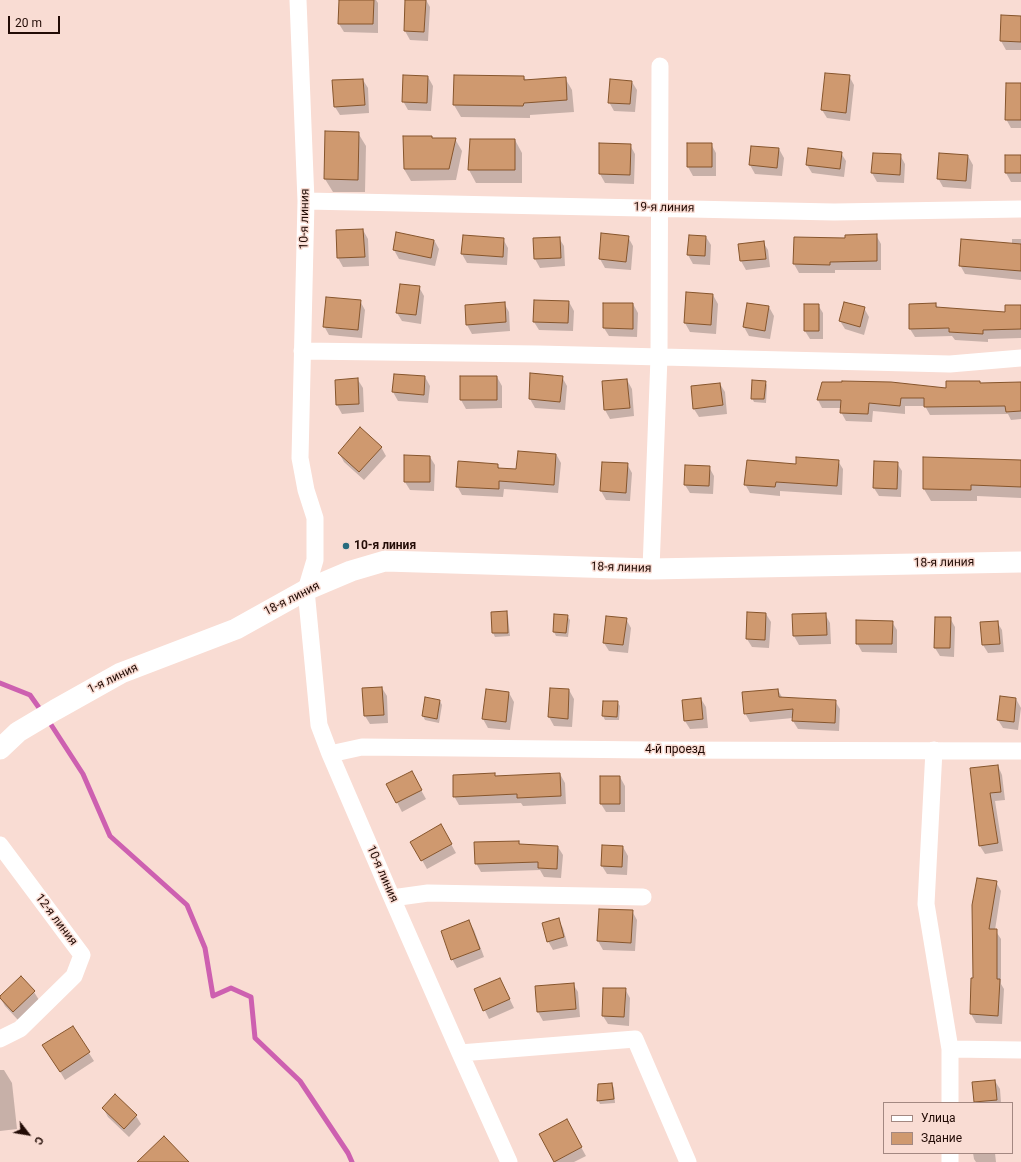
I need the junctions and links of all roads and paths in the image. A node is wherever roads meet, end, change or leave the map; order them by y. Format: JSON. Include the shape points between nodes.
{"nodes":[{"id":1,"x":298,"y":0,"type":"edge"},
{"id":2,"x":660,"y":66,"type":"dead end"},
{"id":3,"x":306,"y":201,"type":"junction"},
{"id":4,"x":660,"y":208,"type":"junction"},
{"id":5,"x":1021,"y":209,"type":"edge"},
{"id":6,"x":302,"y":351,"type":"junction"},
{"id":7,"x":659,"y":357,"type":"junction"},
{"id":8,"x":1021,"y":358,"type":"edge"},
{"id":9,"x":1021,"y":562,"type":"edge"},
{"id":10,"x":651,"y":569,"type":"junction"},
{"id":11,"x":306,"y":590,"type":"junction"},
{"id":12,"x":236,"y":629,"type":"joint"},
{"id":13,"x":0,"y":749,"type":"edge"},
{"id":14,"x":934,"y":750,"type":"junction"},
{"id":15,"x":1021,"y":751,"type":"edge"},
{"id":16,"x":330,"y":754,"type":"junction"},
{"id":17,"x":0,"y":845,"type":"edge"},
{"id":18,"x":643,"y":897,"type":"dead end"},
{"id":19,"x":392,"y":898,"type":"junction"},
{"id":20,"x":0,"y":1039,"type":"edge"},
{"id":21,"x":950,"y":1049,"type":"junction"},
{"id":22,"x":1021,"y":1050,"type":"edge"},
{"id":23,"x":460,"y":1053,"type":"junction"},
{"id":24,"x":950,"y":1102,"type":"edge"},
{"id":25,"x":509,"y":1162,"type":"edge"},
{"id":26,"x":688,"y":1162,"type":"edge"}],
"edges":[{"from":1,"to":3,"type":"street","name":"10-я линия"},
{"from":2,"to":4,"type":"street"},
{"from":3,"to":4,"type":"street","name":"19-я линия"},
{"from":3,"to":6,"type":"street","name":"10-я линия"},
{"from":4,"to":5,"type":"street","name":"19-я линия","via":[[834,212]]},
{"from":4,"to":7,"type":"street"},
{"from":6,"to":7,"type":"street"},
{"from":6,"to":11,"type":"street","name":"10-я линия","via":[[300,458],[315,518],[315,560]]},
{"from":7,"to":8,"type":"street","via":[[950,364]]},
{"from":7,"to":10,"type":"street"},
{"from":9,"to":10,"type":"street","name":"18-я линия"},
{"from":10,"to":11,"type":"street","name":"18-я линия","via":[[385,561],[351,571]]},
{"from":11,"to":12,"type":"street","name":"18-я линия"},
{"from":11,"to":16,"type":"street","name":"10-я линия","via":[[318,725]]},
{"from":12,"to":13,"type":"street","name":"1-я линия","via":[[121,673],[18,732]]},
{"from":14,"to":15,"type":"street","name":"4-й проезд"},
{"from":14,"to":16,"type":"street","name":"4-й проезд","via":[[362,747]]},
{"from":14,"to":21,"type":"street","via":[[926,904]]},
{"from":16,"to":19,"type":"street","name":"10-я линия"},
{"from":17,"to":20,"type":"street","name":"12-я линия","via":[[82,955],[74,976],[20,1029]]},
{"from":18,"to":19,"type":"street","via":[[428,893]]},
{"from":19,"to":23,"type":"street","name":"10-я линия"},
{"from":21,"to":22,"type":"street"},
{"from":21,"to":24,"type":"street"},
{"from":23,"to":25,"type":"street","name":"10-я линия"},
{"from":23,"to":26,"type":"street","via":[[635,1039]]}]}
